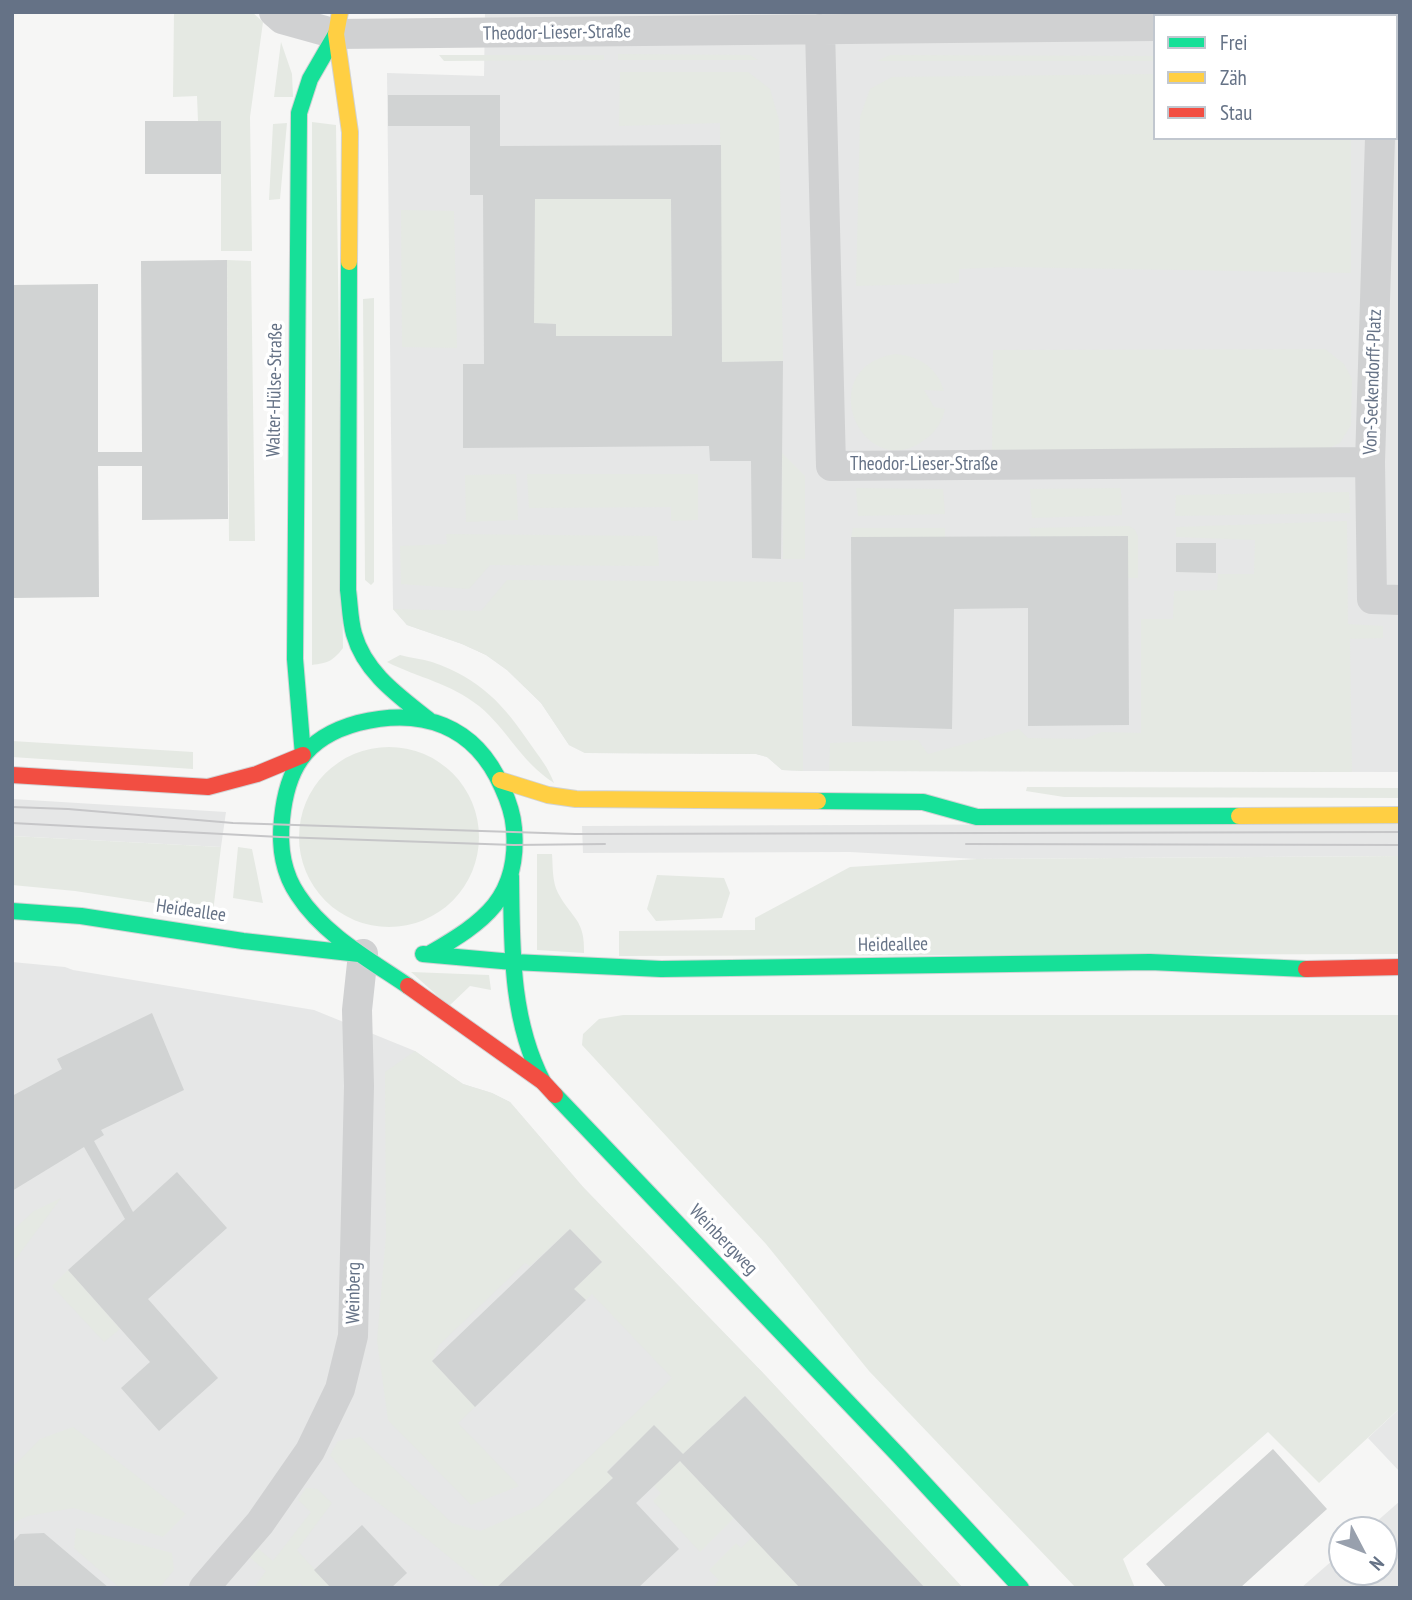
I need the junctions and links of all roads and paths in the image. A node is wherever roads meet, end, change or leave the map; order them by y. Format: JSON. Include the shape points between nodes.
{"nodes":[{"id":1,"x":274,"y":12,"type":"edge"},
{"id":2,"x":338,"y":23,"type":"edge"},
{"id":3,"x":1153,"y":26,"type":"edge"},
{"id":4,"x":820,"y":29,"type":"junction"},
{"id":5,"x":1380,"y":140,"type":"edge"},
{"id":6,"x":1370,"y":462,"type":"junction"},
{"id":7,"x":1400,"y":600,"type":"edge"},
{"id":8,"x":429,"y":720,"type":"junction"},
{"id":9,"x":303,"y":755,"type":"junction"},
{"id":10,"x":12,"y":775,"type":"edge"},
{"id":11,"x":500,"y":779,"type":"junction"},
{"id":12,"x":1400,"y":815,"type":"edge"},
{"id":13,"x":511,"y":876,"type":"junction"},
{"id":14,"x":12,"y":911,"type":"edge"},
{"id":15,"x":385,"y":954,"type":"junction"},
{"id":16,"x":429,"y":954,"type":"junction"},
{"id":17,"x":513,"y":962,"type":"junction"},
{"id":18,"x":1400,"y":967,"type":"edge"},
{"id":19,"x":543,"y":1083,"type":"junction"},
{"id":20,"x":204,"y":1588,"type":"edge"},
{"id":21,"x":1021,"y":1588,"type":"edge"}],
"edges":[{"from":1,"to":2,"type":"street","name":"Theodor-Lieser-Straße","via":[[282,19]]},
{"from":2,"to":4,"type":"street","name":"Theodor-Lieser-Straße"},
{"from":2,"to":8,"type":"main road","via":[[351,132],[351,620],[360,652],[370,667]]},
{"from":2,"to":9,"type":"main road","name":"Walter-Hülse-Straße","via":[[299,113],[295,659]]},
{"from":3,"to":4,"type":"street","name":"Theodor-Lieser-Straße"},
{"from":4,"to":6,"type":"street","name":"Theodor-Lieser-Straße","via":[[831,466]]},
{"from":5,"to":6,"type":"street","name":"Von-Seckendorff-Platz"},
{"from":6,"to":7,"type":"street","name":"Von-Seckendorff-Platz","via":[[1372,599]]},
{"from":8,"to":9,"type":"main road","via":[[390,718],[357,723],[330,733]]},
{"from":8,"to":11,"type":"main road","via":[[446,725],[474,744]]},
{"from":9,"to":10,"type":"main road","via":[[257,775],[208,787]]},
{"from":9,"to":15,"type":"main road","via":[[288,789],[280,837],[294,891],[335,936]]},
{"from":11,"to":12,"type":"main road","via":[[576,799],[923,802],[977,817]]},
{"from":11,"to":13,"type":"main road","via":[[513,832]]},
{"from":13,"to":16,"type":"main road","via":[[492,910]]},
{"from":13,"to":17,"type":"main road"},
{"from":14,"to":15,"type":"main road","name":"Heideallee"},
{"from":15,"to":16,"type":"main road"},
{"from":15,"to":19,"type":"main road","name":"Weinbergweg"},
{"from":15,"to":20,"type":"street","name":"Weinberg","via":[[357,1010],[353,1336],[340,1389],[310,1451],[260,1522]]},
{"from":16,"to":17,"type":"main road","name":"Heideallee"},
{"from":17,"to":18,"type":"main road","name":"Heideallee","via":[[661,969],[1150,962],[1297,969]]},
{"from":17,"to":19,"type":"main road","via":[[521,1027]]},
{"from":19,"to":21,"type":"main road","name":"Weinbergweg"}]}
